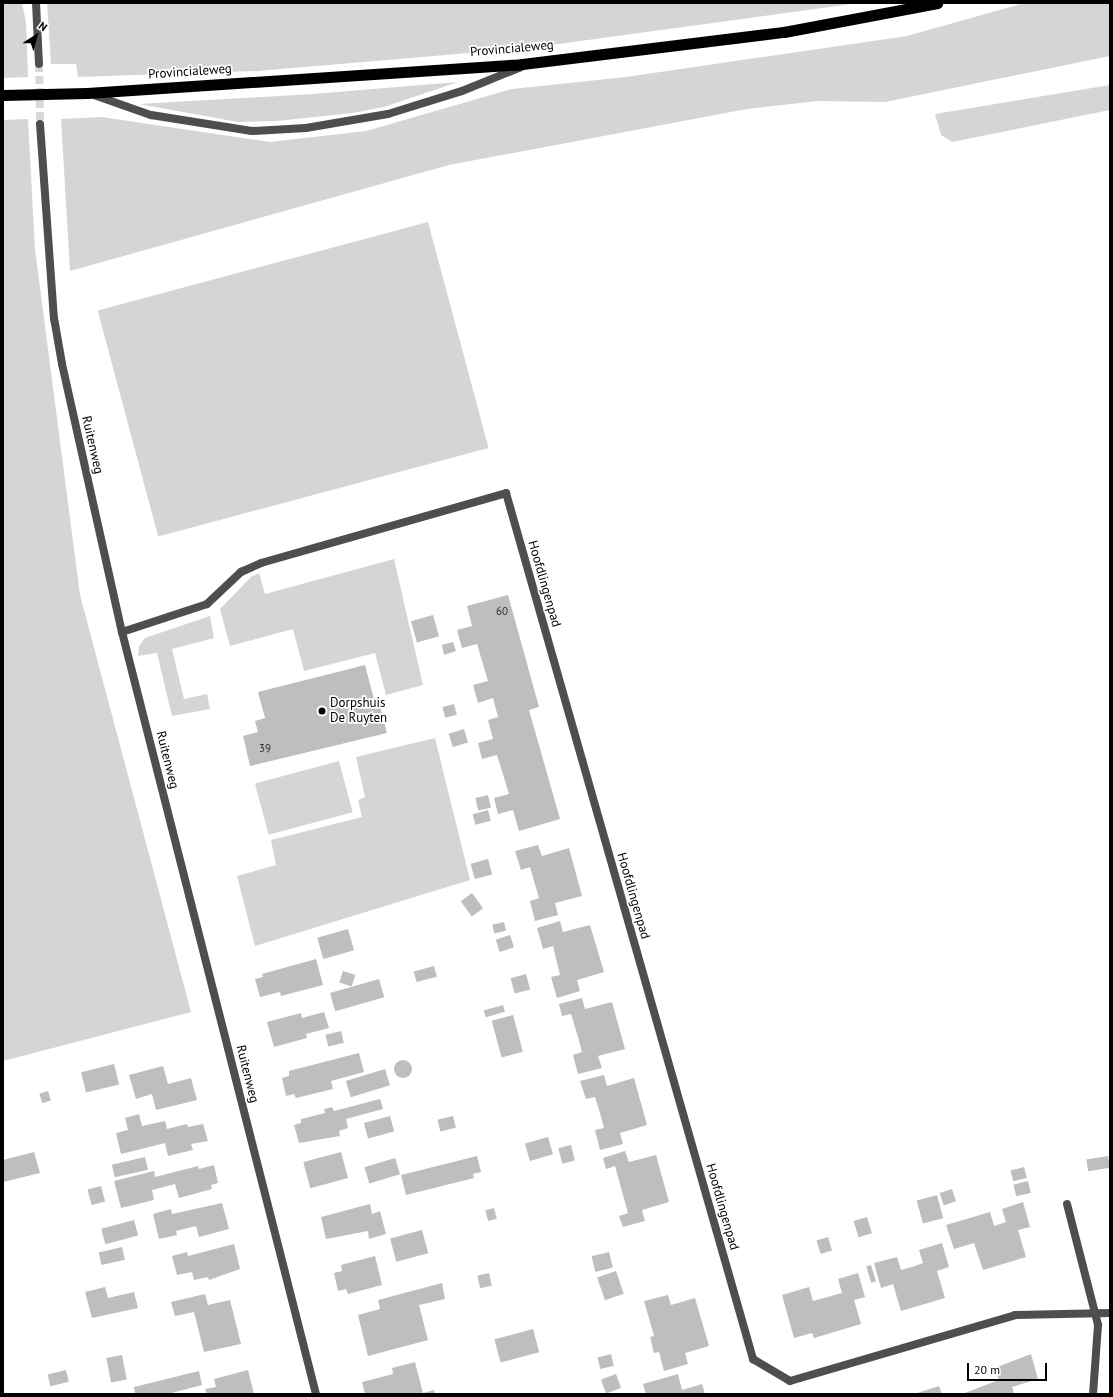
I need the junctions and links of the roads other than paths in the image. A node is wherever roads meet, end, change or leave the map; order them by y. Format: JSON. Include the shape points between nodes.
{"nodes":[{"id":1,"x":36,"y":3,"type":"edge"},
{"id":2,"x":937,"y":3,"type":"edge"},
{"id":3,"x":532,"y":62,"type":"junction"},
{"id":4,"x":39,"y":64,"type":"tunnel mouth"},
{"id":5,"x":87,"y":93,"type":"junction"},
{"id":6,"x":3,"y":95,"type":"edge"},
{"id":7,"x":40,"y":124,"type":"tunnel mouth"},
{"id":8,"x":122,"y":632,"type":"junction"},
{"id":9,"x":1066,"y":1204,"type":"dead end"},
{"id":10,"x":1095,"y":1312,"type":"junction"},
{"id":11,"x":1110,"y":1313,"type":"edge"},
{"id":12,"x":316,"y":1394,"type":"edge"},
{"id":13,"x":1093,"y":1394,"type":"edge"}],
"edges":[{"from":1,"to":4,"type":"street"},
{"from":2,"to":3,"type":"highway","name":"Provincialeweg","via":[[784,32]]},
{"from":3,"to":5,"type":"highway","name":"Provincialeweg"},
{"from":3,"to":5,"type":"street","via":[[462,91],[388,114],[306,128],[252,131],[151,115]]},
{"from":5,"to":6,"type":"highway","name":"Provincialeweg"},
{"from":7,"to":8,"type":"street","name":"Ruitenweg","via":[[54,318]]},
{"from":8,"to":10,"type":"street","name":"Hoofdlingenpad","via":[[208,604],[241,572],[260,563],[506,494],[753,1359],[790,1380],[1015,1315]]},
{"from":8,"to":12,"type":"street","name":"Ruitenweg"},
{"from":9,"to":10,"type":"street"},
{"from":10,"to":11,"type":"street","name":"Hoofdlingenpad"},
{"from":10,"to":13,"type":"street","via":[[1098,1325]]}]}
